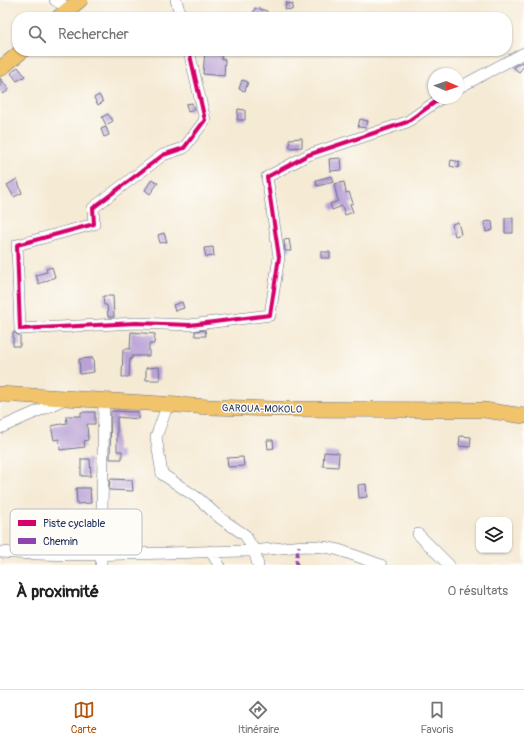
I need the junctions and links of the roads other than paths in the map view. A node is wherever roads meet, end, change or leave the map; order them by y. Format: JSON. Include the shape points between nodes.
{"nodes":[{"id":1,"x":55,"y":0,"type":"edge"},
{"id":2,"x":176,"y":0,"type":"edge"},
{"id":3,"x":69,"y":8,"type":"edge"},
{"id":4,"x":179,"y":12,"type":"edge"},
{"id":5,"x":524,"y":53,"type":"edge"},
{"id":6,"x":16,"y":56,"type":"edge"},
{"id":7,"x":190,"y":56,"type":"edge"},
{"id":8,"x":0,"y":70,"type":"edge"},
{"id":9,"x":464,"y":85,"type":"edge"},
{"id":10,"x":432,"y":104,"type":"edge"},
{"id":11,"x":0,"y":394,"type":"edge"},
{"id":12,"x":68,"y":398,"type":"junction"},
{"id":13,"x":104,"y":400,"type":"junction"},
{"id":14,"x":168,"y":404,"type":"junction"},
{"id":15,"x":524,"y":416,"type":"edge"},
{"id":16,"x":0,"y":428,"type":"edge"},
{"id":17,"x":102,"y":509,"type":"edge"},
{"id":18,"x":418,"y":534,"type":"dead end"},
{"id":19,"x":254,"y":550,"type":"junction"},
{"id":20,"x":211,"y":551,"type":"junction"},
{"id":21,"x":0,"y":552,"type":"edge"},
{"id":22,"x":10,"y":554,"type":"edge"},
{"id":23,"x":14,"y":555,"type":"edge"},
{"id":24,"x":101,"y":559,"type":"edge"},
{"id":25,"x":38,"y":560,"type":"edge"},
{"id":26,"x":220,"y":565,"type":"edge"},
{"id":27,"x":258,"y":565,"type":"edge"},
{"id":28,"x":381,"y":565,"type":"edge"},
{"id":29,"x":449,"y":565,"type":"edge"}],
"edges":[{"from":1,"to":3,"type":"street"},
{"from":2,"to":4,"type":"street"},
{"from":5,"to":9,"type":"street"},
{"from":6,"to":8,"type":"main road"},
{"from":7,"to":10,"type":"street","via":[[205,120],[184,148],[163,155],[93,208],[94,224],[17,245],[20,329],[136,323],[190,325],[270,315],[279,257],[267,177],[308,155],[407,122]]},
{"from":11,"to":12,"type":"main road","name":"GAROUA-MOKOLO"},
{"from":12,"to":13,"type":"main road","name":"GAROUA-MOKOLO"},
{"from":12,"to":16,"type":"street"},
{"from":13,"to":14,"type":"main road","name":"GAROUA-MOKOLO"},
{"from":13,"to":17,"type":"street"},
{"from":14,"to":15,"type":"main road","name":"GAROUA-MOKOLO","via":[[274,409],[484,410]]},
{"from":14,"to":19,"type":"street","via":[[156,437],[162,474],[199,498],[220,518],[245,535]]},
{"from":18,"to":29,"type":"street"},
{"from":19,"to":20,"type":"street"},
{"from":19,"to":27,"type":"street"},
{"from":19,"to":28,"type":"street","via":[[299,546],[334,549]]},
{"from":20,"to":24,"type":"street"},
{"from":20,"to":26,"type":"street"},
{"from":21,"to":22,"type":"street"},
{"from":23,"to":25,"type":"street"},
{"from":24,"to":25,"type":"street"}]}
